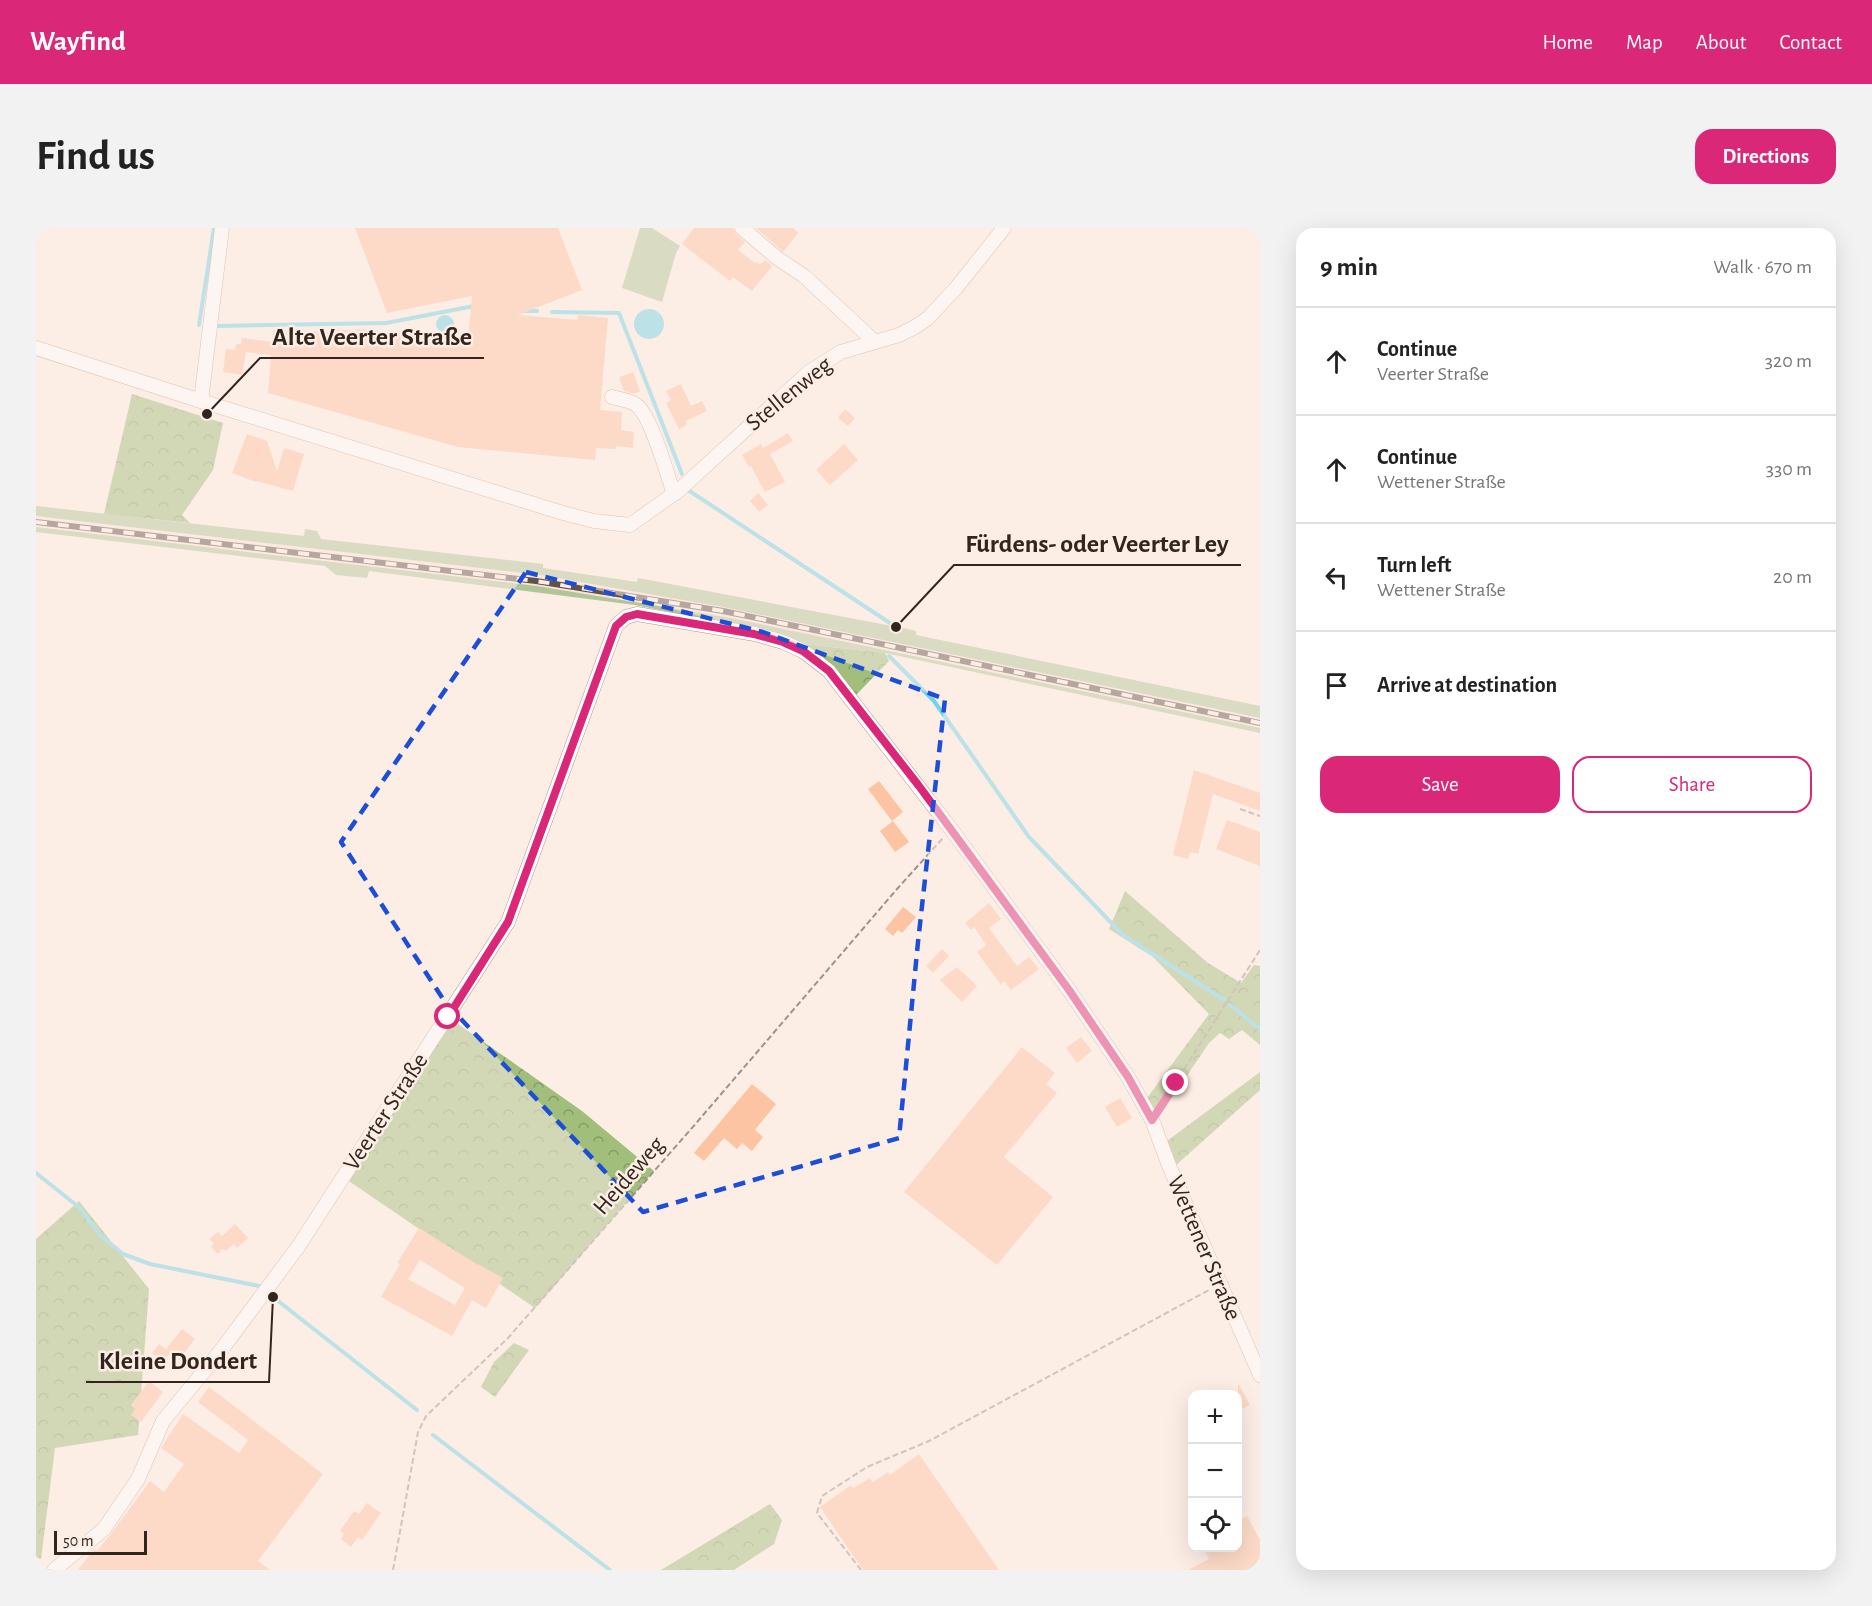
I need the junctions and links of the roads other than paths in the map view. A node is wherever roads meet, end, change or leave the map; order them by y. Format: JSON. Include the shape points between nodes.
{"nodes":[{"id":1,"x":222,"y":228,"type":"edge"},
{"id":2,"x":742,"y":228,"type":"edge"},
{"id":3,"x":1004,"y":228,"type":"edge"},
{"id":4,"x":875,"y":342,"type":"junction"},
{"id":5,"x":36,"y":348,"type":"edge"},
{"id":6,"x":612,"y":397,"type":"dead end"},
{"id":7,"x":201,"y":401,"type":"junction"},
{"id":8,"x":674,"y":494,"type":"junction"},
{"id":9,"x":783,"y":642,"type":"joint"},
{"id":10,"x":1260,"y":1375,"type":"edge"},
{"id":11,"x":54,"y":1570,"type":"edge"}],
"edges":[{"from":1,"to":7,"type":"street"},
{"from":2,"to":4,"type":"street","via":[[804,276]]},
{"from":3,"to":4,"type":"street","name":"Stellenweg","via":[[928,318],[899,335]]},
{"from":4,"to":8,"type":"street","name":"Stellenweg","via":[[841,352],[809,372]]},
{"from":5,"to":7,"type":"street"},
{"from":6,"to":8,"type":"street","via":[[634,403],[640,409]]},
{"from":7,"to":8,"type":"street","name":"Stellenweg","via":[[594,521],[630,525]]},
{"from":9,"to":10,"type":"street","name":"Wettener Straße","via":[[803,651],[829,671],[1069,990],[1128,1077],[1152,1120]]},
{"from":9,"to":11,"type":"street","name":"Veerter Straße","via":[[637,614],[616,626],[508,922],[298,1247],[163,1421],[138,1479],[104,1529]]}]}
